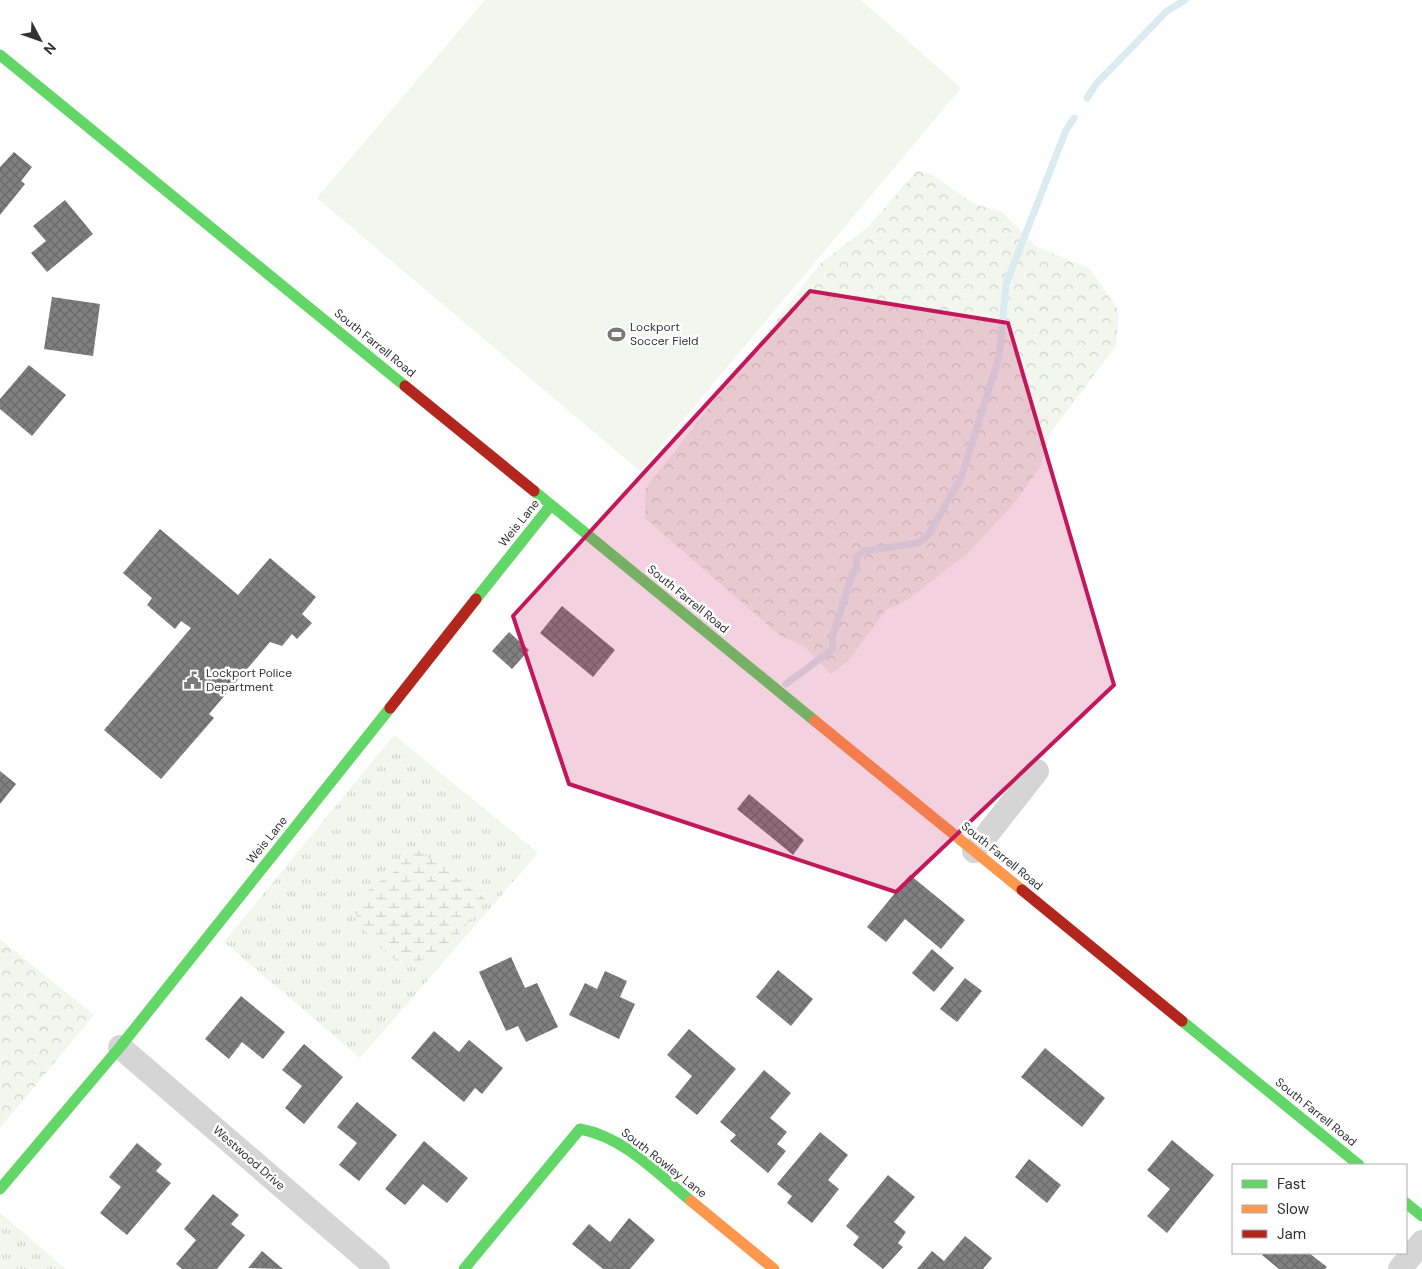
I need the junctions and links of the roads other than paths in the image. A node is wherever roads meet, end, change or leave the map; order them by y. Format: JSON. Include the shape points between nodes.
{"nodes":[{"id":1,"x":0,"y":55,"type":"edge"},
{"id":2,"x":551,"y":505,"type":"junction"},
{"id":3,"x":1038,"y":771,"type":"dead end"},
{"id":4,"x":974,"y":851,"type":"junction"},
{"id":5,"x":120,"y":1047,"type":"junction"},
{"id":6,"x":1358,"y":1164,"type":"edge"},
{"id":7,"x":0,"y":1189,"type":"edge"},
{"id":8,"x":1407,"y":1204,"type":"edge"},
{"id":9,"x":1422,"y":1216,"type":"edge"},
{"id":10,"x":1422,"y":1242,"type":"edge"},
{"id":11,"x":378,"y":1269,"type":"edge"},
{"id":12,"x":464,"y":1269,"type":"edge"},
{"id":13,"x":774,"y":1269,"type":"edge"},
{"id":14,"x":1400,"y":1269,"type":"edge"}],
"edges":[{"from":1,"to":2,"type":"street","name":"South Farrell Road"},
{"from":2,"to":4,"type":"street","name":"South Farrell Road"},
{"from":2,"to":5,"type":"street","name":"Weis Lane"},
{"from":3,"to":4,"type":"street"},
{"from":4,"to":6,"type":"street","name":"South Farrell Road"},
{"from":5,"to":7,"type":"street","name":"Weis Lane"},
{"from":5,"to":11,"type":"street","name":"Westwood Drive"},
{"from":8,"to":9,"type":"street"},
{"from":10,"to":14,"type":"street"},
{"from":12,"to":13,"type":"street","name":"South Rowley Lane","via":[[580,1129],[597,1132],[620,1143]]}]}
